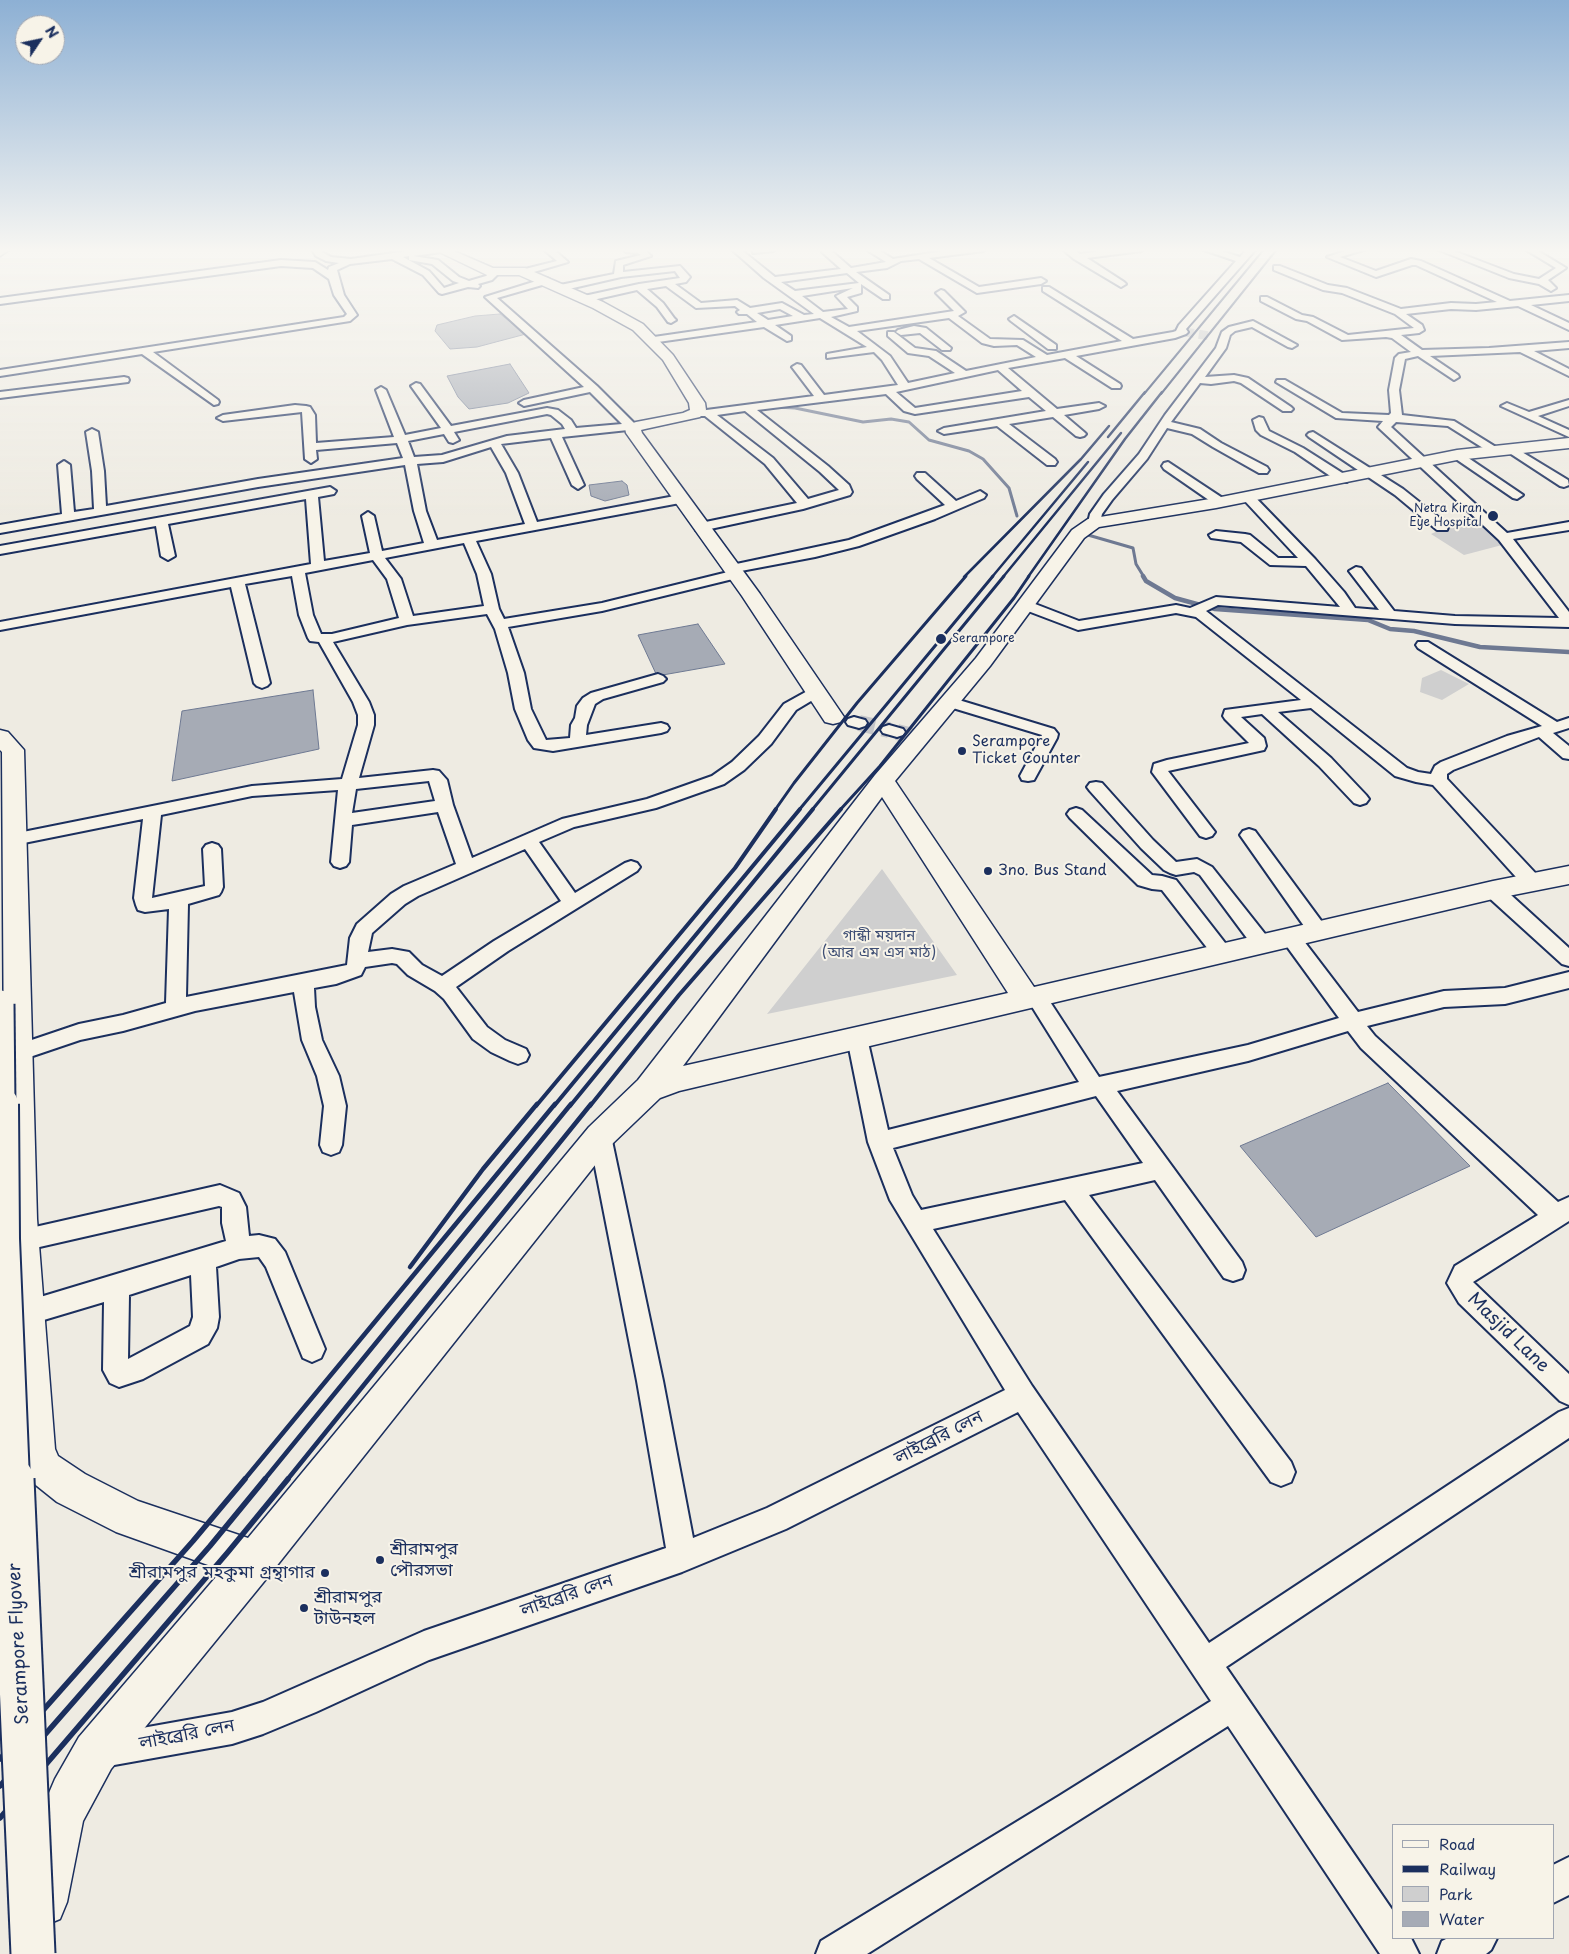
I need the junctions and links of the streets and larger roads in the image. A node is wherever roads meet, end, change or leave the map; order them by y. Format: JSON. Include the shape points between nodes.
{"nodes":[{"id":1,"x":214,"y":339,"type":"edge"},
{"id":2,"x":538,"y":339,"type":"edge"},
{"id":3,"x":657,"y":339,"type":"edge"},
{"id":4,"x":862,"y":339,"type":"edge"},
{"id":5,"x":897,"y":339,"type":"edge"},
{"id":6,"x":935,"y":339,"type":"edge"},
{"id":7,"x":984,"y":339,"type":"edge"},
{"id":8,"x":1043,"y":339,"type":"edge"},
{"id":9,"x":1126,"y":339,"type":"edge"},
{"id":10,"x":1150,"y":339,"type":"edge"},
{"id":11,"x":1223,"y":339,"type":"edge"},
{"id":12,"x":1281,"y":339,"type":"edge"},
{"id":13,"x":1398,"y":339,"type":"edge"},
{"id":14,"x":651,"y":340,"type":"joint"},
{"id":15,"x":1132,"y":343,"type":"junction"},
{"id":16,"x":1292,"y":345,"type":"dead end"},
{"id":17,"x":1569,"y":345,"type":"edge"},
{"id":18,"x":946,"y":348,"type":"dead end"},
{"id":19,"x":876,"y":349,"type":"junction"},
{"id":20,"x":1523,"y":349,"type":"junction"},
{"id":21,"x":142,"y":350,"type":"junction"},
{"id":22,"x":1419,"y":353,"type":"junction"},
{"id":23,"x":1065,"y":355,"type":"junction"},
{"id":24,"x":832,"y":356,"type":"dead end"},
{"id":25,"x":1046,"y":358,"type":"junction"},
{"id":26,"x":797,"y":367,"type":"dead end"},
{"id":27,"x":1000,"y":367,"type":"junction"},
{"id":28,"x":0,"y":373,"type":"edge"},
{"id":29,"x":965,"y":375,"type":"junction"},
{"id":30,"x":1454,"y":377,"type":"dead end"},
{"id":31,"x":1567,"y":378,"type":"edge"},
{"id":32,"x":1198,"y":379,"type":"junction"},
{"id":33,"x":124,"y":380,"type":"dead end"},
{"id":34,"x":1281,"y":382,"type":"dead end"},
{"id":35,"x":416,"y":386,"type":"dead end"},
{"id":36,"x":1116,"y":386,"type":"dead end"},
{"id":37,"x":905,"y":387,"type":"junction"},
{"id":38,"x":593,"y":388,"type":"junction"},
{"id":39,"x":381,"y":390,"type":"dead end"},
{"id":40,"x":888,"y":390,"type":"junction"},
{"id":41,"x":1297,"y":391,"type":"junction"},
{"id":42,"x":1032,"y":393,"type":"junction"},
{"id":43,"x":0,"y":395,"type":"edge"},
{"id":44,"x":1266,"y":395,"type":"junction"},
{"id":45,"x":822,"y":400,"type":"junction"},
{"id":46,"x":214,"y":402,"type":"dead end"},
{"id":47,"x":1569,"y":403,"type":"edge"},
{"id":48,"x":518,"y":404,"type":"dead end"},
{"id":49,"x":1099,"y":406,"type":"dead end"},
{"id":50,"x":1507,"y":406,"type":"dead end"},
{"id":51,"x":747,"y":407,"type":"junction"},
{"id":52,"x":1287,"y":409,"type":"dead end"},
{"id":53,"x":701,"y":414,"type":"junction"},
{"id":54,"x":1056,"y":414,"type":"junction"},
{"id":55,"x":1529,"y":415,"type":"junction"},
{"id":56,"x":223,"y":418,"type":"dead end"},
{"id":57,"x":1392,"y":418,"type":"junction"},
{"id":58,"x":1259,"y":420,"type":"dead end"},
{"id":59,"x":1001,"y":422,"type":"junction"},
{"id":60,"x":1164,"y":424,"type":"junction"},
{"id":61,"x":632,"y":427,"type":"junction"},
{"id":62,"x":447,"y":430,"type":"junction"},
{"id":63,"x":944,"y":431,"type":"dead end"},
{"id":64,"x":92,"y":432,"type":"dead end"},
{"id":65,"x":572,"y":432,"type":"junction"},
{"id":66,"x":555,"y":433,"type":"junction"},
{"id":67,"x":1080,"y":434,"type":"dead end"},
{"id":68,"x":1569,"y":434,"type":"edge"},
{"id":69,"x":1312,"y":435,"type":"dead end"},
{"id":70,"x":401,"y":439,"type":"junction"},
{"id":71,"x":494,"y":442,"type":"junction"},
{"id":72,"x":1569,"y":443,"type":"edge"},
{"id":73,"x":310,"y":447,"type":"junction"},
{"id":74,"x":1503,"y":450,"type":"junction"},
{"id":75,"x":459,"y":454,"type":"junction"},
{"id":76,"x":1457,"y":455,"type":"junction"},
{"id":77,"x":410,"y":461,"type":"junction"},
{"id":78,"x":1051,"y":462,"type":"dead end"},
{"id":79,"x":1424,"y":462,"type":"junction"},
{"id":80,"x":64,"y":465,"type":"dead end"},
{"id":81,"x":1168,"y":466,"type":"dead end"},
{"id":82,"x":1263,"y":470,"type":"dead end"},
{"id":83,"x":1370,"y":474,"type":"junction"},
{"id":84,"x":311,"y":475,"type":"junction"},
{"id":85,"x":921,"y":476,"type":"dead end"},
{"id":86,"x":1343,"y":479,"type":"junction"},
{"id":87,"x":1564,"y":483,"type":"dead end"},
{"id":88,"x":578,"y":485,"type":"dead end"},
{"id":89,"x":330,"y":491,"type":"dead end"},
{"id":90,"x":312,"y":494,"type":"junction"},
{"id":91,"x":980,"y":495,"type":"dead end"},
{"id":92,"x":1518,"y":495,"type":"dead end"},
{"id":93,"x":1248,"y":497,"type":"junction"},
{"id":94,"x":680,"y":499,"type":"junction"},
{"id":95,"x":1220,"y":502,"type":"junction"},
{"id":96,"x":805,"y":504,"type":"junction"},
{"id":97,"x":954,"y":506,"type":"junction"},
{"id":98,"x":100,"y":510,"type":"junction"},
{"id":99,"x":68,"y":515,"type":"junction"},
{"id":100,"x":368,"y":516,"type":"dead end"},
{"id":101,"x":161,"y":520,"type":"junction"},
{"id":102,"x":1094,"y":523,"type":"junction"},
{"id":103,"x":1569,"y":526,"type":"edge"},
{"id":104,"x":534,"y":527,"type":"junction"},
{"id":105,"x":701,"y":527,"type":"junction"},
{"id":106,"x":1442,"y":527,"type":"dead end"},
{"id":107,"x":0,"y":529,"type":"edge"},
{"id":108,"x":1216,"y":536,"type":"dead end"},
{"id":109,"x":1504,"y":537,"type":"junction"},
{"id":110,"x":469,"y":539,"type":"junction"},
{"id":111,"x":432,"y":546,"type":"junction"},
{"id":112,"x":0,"y":550,"type":"edge"},
{"id":113,"x":168,"y":556,"type":"dead end"},
{"id":114,"x":377,"y":556,"type":"junction"},
{"id":115,"x":1310,"y":562,"type":"junction"},
{"id":116,"x":318,"y":567,"type":"junction"},
{"id":117,"x":298,"y":571,"type":"junction"},
{"id":118,"x":1356,"y":571,"type":"dead end"},
{"id":119,"x":734,"y":572,"type":"junction"},
{"id":120,"x":237,"y":582,"type":"junction"},
{"id":121,"x":1569,"y":596,"type":"edge"},
{"id":122,"x":1551,"y":598,"type":"junction"},
{"id":123,"x":1025,"y":605,"type":"junction"},
{"id":124,"x":492,"y":609,"type":"junction"},
{"id":125,"x":1192,"y":612,"type":"junction"},
{"id":126,"x":1351,"y":613,"type":"junction"},
{"id":127,"x":1391,"y":616,"type":"junction"},
{"id":128,"x":407,"y":621,"type":"junction"},
{"id":129,"x":1569,"y":622,"type":"edge"},
{"id":130,"x":500,"y":624,"type":"junction"},
{"id":131,"x":0,"y":626,"type":"edge"},
{"id":132,"x":324,"y":639,"type":"junction"},
{"id":133,"x":1423,"y":644,"type":"dead end"},
{"id":134,"x":658,"y":678,"type":"dead end"},
{"id":135,"x":262,"y":683,"type":"dead end"},
{"id":136,"x":816,"y":692,"type":"junction"},
{"id":137,"x":949,"y":702,"type":"junction"},
{"id":138,"x":1315,"y":703,"type":"junction"},
{"id":139,"x":1264,"y":708,"type":"junction"},
{"id":140,"x":834,"y":717,"type":"tunnel mouth"},
{"id":141,"x":661,"y":728,"type":"dead end"},
{"id":142,"x":1556,"y":728,"type":"edge"},
{"id":143,"x":0,"y":737,"type":"edge"},
{"id":144,"x":578,"y":742,"type":"junction"},
{"id":145,"x":1569,"y":754,"type":"edge"},
{"id":146,"x":1028,"y":776,"type":"dead end"},
{"id":147,"x":883,"y":780,"type":"junction"},
{"id":148,"x":1438,"y":780,"type":"junction"},
{"id":149,"x":349,"y":784,"type":"junction"},
{"id":150,"x":1096,"y":787,"type":"dead end"},
{"id":151,"x":1360,"y":799,"type":"dead end"},
{"id":152,"x":444,"y":805,"type":"junction"},
{"id":153,"x":153,"y":810,"type":"junction"},
{"id":154,"x":1076,"y":814,"type":"dead end"},
{"id":155,"x":344,"y":820,"type":"junction"},
{"id":156,"x":1206,"y":832,"type":"dead end"},
{"id":157,"x":1249,"y":834,"type":"dead end"},
{"id":158,"x":14,"y":839,"type":"junction"},
{"id":159,"x":528,"y":840,"type":"junction"},
{"id":160,"x":212,"y":849,"type":"dead end"},
{"id":161,"x":340,"y":862,"type":"dead end"},
{"id":162,"x":466,"y":867,"type":"junction"},
{"id":163,"x":631,"y":868,"type":"dead end"},
{"id":164,"x":1569,"y":875,"type":"edge"},
{"id":165,"x":1532,"y":882,"type":"junction"},
{"id":166,"x":1493,"y":890,"type":"junction"},
{"id":167,"x":179,"y":900,"type":"junction"},
{"id":168,"x":572,"y":903,"type":"junction"},
{"id":169,"x":1318,"y":931,"type":"junction"},
{"id":170,"x":1290,"y":938,"type":"junction"},
{"id":171,"x":1262,"y":944,"type":"junction"},
{"id":172,"x":1222,"y":953,"type":"junction"},
{"id":173,"x":1569,"y":959,"type":"edge"},
{"id":174,"x":358,"y":961,"type":"junction"},
{"id":175,"x":1569,"y":980,"type":"edge"},
{"id":176,"x":303,"y":982,"type":"junction"},
{"id":177,"x":442,"y":986,"type":"junction"},
{"id":178,"x":1031,"y":998,"type":"junction"},
{"id":179,"x":0,"y":1004,"type":"edge"},
{"id":180,"x":176,"y":1008,"type":"junction"},
{"id":181,"x":1354,"y":1020,"type":"junction"},
{"id":182,"x":857,"y":1038,"type":"junction"},
{"id":183,"x":18,"y":1053,"type":"junction"},
{"id":184,"x":518,"y":1055,"type":"dead end"},
{"id":185,"x":1097,"y":1086,"type":"junction"},
{"id":186,"x":649,"y":1089,"type":"junction"},
{"id":187,"x":600,"y":1136,"type":"junction"},
{"id":188,"x":878,"y":1142,"type":"junction"},
{"id":189,"x":330,"y":1145,"type":"dead end"},
{"id":190,"x":1160,"y":1169,"type":"junction"},
{"id":191,"x":1070,"y":1188,"type":"junction"},
{"id":192,"x":1562,"y":1212,"type":"edge"},
{"id":193,"x":916,"y":1222,"type":"junction"},
{"id":194,"x":22,"y":1240,"type":"junction"},
{"id":195,"x":239,"y":1248,"type":"junction"},
{"id":196,"x":203,"y":1260,"type":"junction"},
{"id":197,"x":1233,"y":1270,"type":"dead end"},
{"id":198,"x":117,"y":1287,"type":"junction"},
{"id":199,"x":27,"y":1313,"type":"junction"},
{"id":200,"x":312,"y":1349,"type":"dead end"},
{"id":201,"x":1569,"y":1392,"type":"edge"},
{"id":202,"x":1023,"y":1395,"type":"junction"},
{"id":203,"x":1569,"y":1422,"type":"edge"},
{"id":204,"x":1281,"y":1472,"type":"dead end"},
{"id":205,"x":682,"y":1557,"type":"junction"},
{"id":206,"x":257,"y":1559,"type":"junction"},
{"id":207,"x":1205,"y":1663,"type":"junction"},
{"id":208,"x":1233,"y":1705,"type":"junction"},
{"id":209,"x":95,"y":1753,"type":"junction"},
{"id":210,"x":1569,"y":1874,"type":"edge"},
{"id":211,"x":1554,"y":1885,"type":"edge"},
{"id":212,"x":1478,"y":1939,"type":"edge"},
{"id":213,"x":33,"y":1954,"type":"edge"},
{"id":214,"x":834,"y":1954,"type":"edge"},
{"id":215,"x":1401,"y":1954,"type":"edge"},
{"id":216,"x":1456,"y":1954,"type":"edge"}],
"edges":[{"from":1,"to":21,"type":"street"},
{"from":2,"to":38,"type":"street"},
{"from":3,"to":14,"type":"street"},
{"from":4,"to":19,"type":"street"},
{"from":5,"to":29,"type":"street","via":[[912,351],[932,352]]},
{"from":6,"to":18,"type":"street"},
{"from":7,"to":25,"type":"street","via":[[994,343],[1019,342]]},
{"from":8,"to":23,"type":"street"},
{"from":9,"to":15,"type":"street"},
{"from":10,"to":15,"type":"street"},
{"from":11,"to":32,"type":"street","via":[[1221,348]]},
{"from":12,"to":16,"type":"street"},
{"from":13,"to":22,"type":"street"},
{"from":14,"to":53,"type":"street","via":[[668,358]]},
{"from":15,"to":23,"type":"street"},
{"from":17,"to":20,"type":"street"},
{"from":19,"to":24,"type":"street"},
{"from":19,"to":37,"type":"street"},
{"from":20,"to":22,"type":"street"},
{"from":20,"to":31,"type":"street"},
{"from":21,"to":28,"type":"street"},
{"from":21,"to":46,"type":"street"},
{"from":22,"to":30,"type":"street"},
{"from":22,"to":57,"type":"street","via":[[1400,358],[1394,395],[1396,414]]},
{"from":23,"to":25,"type":"street"},
{"from":23,"to":36,"type":"street"},
{"from":25,"to":27,"type":"street"},
{"from":26,"to":45,"type":"street"},
{"from":27,"to":29,"type":"street"},
{"from":27,"to":42,"type":"street"},
{"from":29,"to":37,"type":"street"},
{"from":32,"to":44,"type":"street","via":[[1240,379]]},
{"from":32,"to":60,"type":"street"},
{"from":33,"to":43,"type":"street"},
{"from":34,"to":41,"type":"street"},
{"from":35,"to":62,"type":"street"},
{"from":37,"to":40,"type":"street"},
{"from":38,"to":48,"type":"street"},
{"from":38,"to":61,"type":"street"},
{"from":39,"to":70,"type":"street"},
{"from":40,"to":42,"type":"street","via":[[908,409],[915,411]]},
{"from":40,"to":45,"type":"street"},
{"from":41,"to":44,"type":"street"},
{"from":41,"to":57,"type":"street","via":[[1340,416]]},
{"from":42,"to":54,"type":"street"},
{"from":44,"to":52,"type":"street"},
{"from":45,"to":51,"type":"street"},
{"from":47,"to":55,"type":"street"},
{"from":49,"to":54,"type":"street"},
{"from":50,"to":55,"type":"street"},
{"from":51,"to":53,"type":"street"},
{"from":51,"to":96,"type":"street","via":[[847,490],[844,494]]},
{"from":53,"to":61,"type":"street"},
{"from":53,"to":96,"type":"street","via":[[769,461]]},
{"from":54,"to":59,"type":"street"},
{"from":54,"to":67,"type":"street"},
{"from":55,"to":68,"type":"street"},
{"from":56,"to":73,"type":"street","via":[[303,408],[309,415]]},
{"from":57,"to":74,"type":"street","via":[[1446,422]]},
{"from":57,"to":79,"type":"street","via":[[1384,428]]},
{"from":58,"to":86,"type":"street","via":[[1265,433],[1299,450]]},
{"from":59,"to":63,"type":"street"},
{"from":59,"to":78,"type":"street"},
{"from":60,"to":82,"type":"street","via":[[1196,431]]},
{"from":60,"to":102,"type":"street","via":[[1143,456],[1108,497],[1096,514]]},
{"from":61,"to":65,"type":"street"},
{"from":61,"to":94,"type":"street"},
{"from":62,"to":65,"type":"street","via":[[551,411],[569,423]]},
{"from":62,"to":70,"type":"street"},
{"from":62,"to":75,"type":"street"},
{"from":64,"to":98,"type":"street"},
{"from":65,"to":66,"type":"street"},
{"from":66,"to":71,"type":"street"},
{"from":66,"to":88,"type":"street"},
{"from":69,"to":83,"type":"street"},
{"from":70,"to":73,"type":"street"},
{"from":70,"to":77,"type":"street"},
{"from":71,"to":75,"type":"street"},
{"from":71,"to":104,"type":"street","via":[[512,473]]},
{"from":72,"to":74,"type":"street"},
{"from":73,"to":84,"type":"street"},
{"from":74,"to":76,"type":"street"},
{"from":74,"to":87,"type":"street"},
{"from":75,"to":77,"type":"street"},
{"from":76,"to":79,"type":"street"},
{"from":76,"to":92,"type":"street"},
{"from":77,"to":84,"type":"street"},
{"from":77,"to":111,"type":"street","via":[[420,511]]},
{"from":79,"to":83,"type":"street"},
{"from":79,"to":109,"type":"street"},
{"from":80,"to":99,"type":"street"},
{"from":81,"to":95,"type":"street"},
{"from":83,"to":86,"type":"street"},
{"from":83,"to":106,"type":"street","via":[[1399,492]]},
{"from":84,"to":98,"type":"street"},
{"from":85,"to":97,"type":"street"},
{"from":86,"to":93,"type":"street"},
{"from":89,"to":90,"type":"street"},
{"from":90,"to":101,"type":"street"},
{"from":90,"to":116,"type":"street"},
{"from":91,"to":97,"type":"street"},
{"from":93,"to":95,"type":"street"},
{"from":93,"to":115,"type":"street"},
{"from":94,"to":104,"type":"street"},
{"from":94,"to":105,"type":"street"},
{"from":95,"to":102,"type":"street"},
{"from":96,"to":105,"type":"street"},
{"from":97,"to":119,"type":"street","via":[[833,549]]},
{"from":98,"to":99,"type":"street"},
{"from":99,"to":107,"type":"street"},
{"from":100,"to":114,"type":"street"},
{"from":101,"to":112,"type":"street"},
{"from":101,"to":113,"type":"street"},
{"from":102,"to":123,"type":"street","via":[[1078,534]]},
{"from":103,"to":109,"type":"street"},
{"from":104,"to":110,"type":"street"},
{"from":105,"to":119,"type":"street"},
{"from":108,"to":115,"type":"street","via":[[1245,538],[1275,562]]},
{"from":109,"to":122,"type":"street"},
{"from":110,"to":111,"type":"street"},
{"from":110,"to":124,"type":"street","via":[[484,574]]},
{"from":111,"to":114,"type":"street"},
{"from":114,"to":116,"type":"street"},
{"from":114,"to":128,"type":"street","via":[[394,579]]},
{"from":115,"to":126,"type":"street"},
{"from":116,"to":117,"type":"street"},
{"from":117,"to":120,"type":"street"},
{"from":117,"to":132,"type":"street","via":[[313,636]]},
{"from":118,"to":127,"type":"street"},
{"from":119,"to":130,"type":"street","via":[[602,606]]},
{"from":119,"to":136,"type":"street"},
{"from":120,"to":131,"type":"street"},
{"from":120,"to":135,"type":"street"},
{"from":121,"to":122,"type":"street"},
{"from":122,"to":129,"type":"street"},
{"from":123,"to":125,"type":"street","via":[[1078,626],[1176,609]]},
{"from":123,"to":137,"type":"street"},
{"from":124,"to":128,"type":"street"},
{"from":124,"to":130,"type":"street"},
{"from":125,"to":126,"type":"street","via":[[1216,601]]},
{"from":125,"to":138,"type":"street","via":[[1216,624]]},
{"from":126,"to":127,"type":"street"},
{"from":127,"to":129,"type":"street"},
{"from":128,"to":132,"type":"street"},
{"from":130,"to":144,"type":"street","via":[[516,673],[523,709],[536,740],[545,746]]},
{"from":132,"to":149,"type":"street","via":[[366,715]]},
{"from":133,"to":142,"type":"street"},
{"from":134,"to":144,"type":"street","via":[[589,701],[579,725]]},
{"from":136,"to":140,"type":"street"},
{"from":136,"to":159,"type":"street","via":[[790,707],[765,740],[718,780],[650,804],[583,819]]},
{"from":137,"to":146,"type":"street","via":[[1048,732],[1049,738]]},
{"from":137,"to":147,"type":"street"},
{"from":138,"to":139,"type":"street"},
{"from":138,"to":148,"type":"street","via":[[1401,772]]},
{"from":139,"to":151,"type":"street","via":[[1325,762]]},
{"from":139,"to":156,"type":"street","via":[[1230,714],[1258,742],[1258,746],[1160,768]]},
{"from":141,"to":144,"type":"street"},
{"from":142,"to":145,"type":"street"},
{"from":142,"to":148,"type":"street","via":[[1513,740],[1447,766],[1441,770]]},
{"from":143,"to":158,"type":"street","via":[[14,750]]},
{"from":147,"to":178,"type":"street"},
{"from":147,"to":186,"type":"street"},
{"from":148,"to":165,"type":"street"},
{"from":149,"to":152,"type":"street","via":[[433,775],[439,780]]},
{"from":149,"to":153,"type":"street","via":[[274,788]]},
{"from":149,"to":155,"type":"street"},
{"from":150,"to":171,"type":"street","via":[[1170,866],[1176,869],[1194,864],[1204,868]]},
{"from":152,"to":155,"type":"street"},
{"from":152,"to":162,"type":"street"},
{"from":153,"to":158,"type":"street"},
{"from":153,"to":167,"type":"street","via":[[143,903],[148,906]]},
{"from":154,"to":172,"type":"street","via":[[1145,880],[1168,885]]},
{"from":155,"to":161,"type":"street"},
{"from":157,"to":169,"type":"street"},
{"from":158,"to":183,"type":"street"},
{"from":159,"to":162,"type":"street"},
{"from":159,"to":168,"type":"street"},
{"from":160,"to":167,"type":"street","via":[[214,887]]},
{"from":162,"to":174,"type":"street","via":[[411,892],[370,922],[360,938]]},
{"from":163,"to":168,"type":"street"},
{"from":164,"to":165,"type":"street"},
{"from":165,"to":166,"type":"street"},
{"from":166,"to":169,"type":"street"},
{"from":166,"to":173,"type":"street"},
{"from":167,"to":180,"type":"street"},
{"from":168,"to":177,"type":"street"},
{"from":169,"to":170,"type":"street"},
{"from":170,"to":171,"type":"street"},
{"from":170,"to":181,"type":"street"},
{"from":171,"to":172,"type":"street"},
{"from":172,"to":178,"type":"street"},
{"from":174,"to":176,"type":"street","via":[[356,968],[349,972]]},
{"from":174,"to":177,"type":"street","via":[[398,956]]},
{"from":175,"to":181,"type":"street","via":[[1505,996],[1444,999]]},
{"from":176,"to":180,"type":"street"},
{"from":176,"to":189,"type":"street","via":[[312,1040],[333,1093],[335,1106]]},
{"from":177,"to":184,"type":"street","via":[[480,1033]]},
{"from":178,"to":182,"type":"street"},
{"from":178,"to":185,"type":"street"},
{"from":179,"to":213,"type":"street","name":"Serampore Flyover","bridge":true,"via":[[2,1239]]},
{"from":180,"to":183,"type":"street","via":[[79,1032]]},
{"from":181,"to":185,"type":"street","via":[[1248,1053]]},
{"from":181,"to":192,"type":"street","via":[[1368,1042],[1384,1057]]},
{"from":182,"to":186,"type":"street","via":[[679,1079]]},
{"from":182,"to":188,"type":"street"},
{"from":183,"to":194,"type":"street"},
{"from":185,"to":188,"type":"street"},
{"from":185,"to":190,"type":"street"},
{"from":186,"to":187,"type":"street"},
{"from":187,"to":205,"type":"street"},
{"from":187,"to":206,"type":"street"},
{"from":188,"to":193,"type":"street","via":[[902,1200]]},
{"from":190,"to":191,"type":"street"},
{"from":190,"to":197,"type":"street"},
{"from":191,"to":193,"type":"street"},
{"from":191,"to":204,"type":"street"},
{"from":192,"to":201,"type":"street","name":"Masjid Lane","via":[[1464,1274],[1459,1283]]},
{"from":193,"to":202,"type":"street"},
{"from":194,"to":195,"type":"street","via":[[220,1195],[231,1200],[234,1207]]},
{"from":194,"to":199,"type":"street"},
{"from":195,"to":196,"type":"street"},
{"from":195,"to":200,"type":"street","via":[[266,1247],[276,1260]]},
{"from":196,"to":198,"type":"street"},
{"from":196,"to":198,"type":"street","via":[[204,1328],[168,1352],[119,1374],[115,1361]]},
{"from":198,"to":199,"type":"street"},
{"from":199,"to":206,"type":"street","via":[[36,1455],[41,1464],[71,1488],[130,1518]]},
{"from":202,"to":205,"type":"street","name":"লাইব্রেরি লেন","via":[[776,1519]]},
{"from":202,"to":207,"type":"street"},
{"from":203,"to":207,"type":"street"},
{"from":205,"to":209,"type":"street","name":"লাইব্রেরি লেন","via":[[424,1646],[262,1718],[232,1728]]},
{"from":206,"to":209,"type":"street"},
{"from":207,"to":208,"type":"street"},
{"from":208,"to":214,"type":"street"},
{"from":208,"to":215,"type":"street"},
{"from":209,"to":213,"type":"street","via":[[60,1821]]},
{"from":210,"to":211,"type":"street"},
{"from":212,"to":216,"type":"street"}]}
